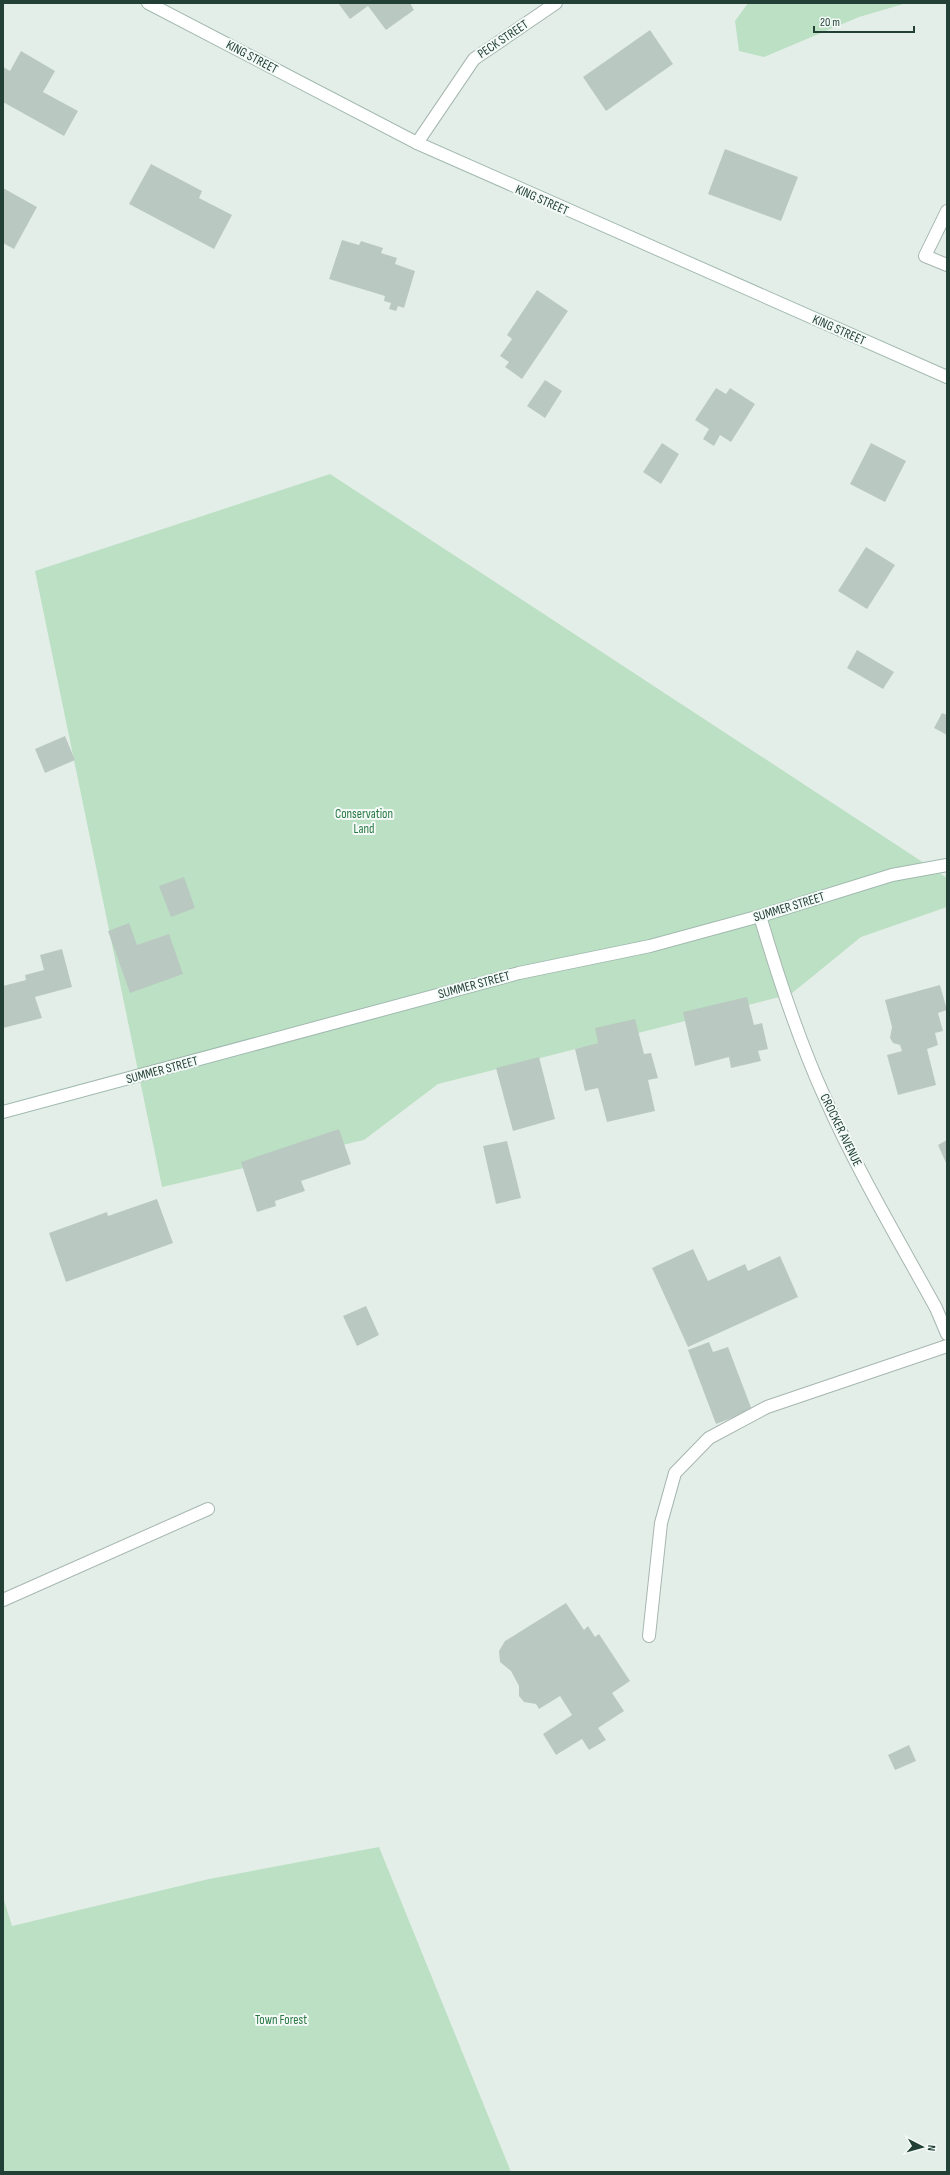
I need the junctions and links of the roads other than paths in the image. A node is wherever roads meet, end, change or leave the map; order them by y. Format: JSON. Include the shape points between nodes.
{"nodes":[{"id":1,"x":148,"y":3,"type":"edge"},
{"id":2,"x":556,"y":3,"type":"edge"},
{"id":3,"x":416,"y":143,"type":"junction"},
{"id":4,"x":947,"y":211,"type":"edge"},
{"id":5,"x":947,"y":265,"type":"edge"},
{"id":6,"x":947,"y":377,"type":"edge"},
{"id":7,"x":947,"y":864,"type":"edge"},
{"id":8,"x":760,"y":916,"type":"junction"},
{"id":9,"x":3,"y":1112,"type":"edge"},
{"id":10,"x":947,"y":1334,"type":"edge"},
{"id":11,"x":947,"y":1346,"type":"edge"},
{"id":12,"x":208,"y":1508,"type":"dead end"},
{"id":13,"x":3,"y":1600,"type":"edge"},
{"id":14,"x":649,"y":1636,"type":"dead end"}],
"edges":[{"from":1,"to":3,"type":"main road","name":"KING STREET"},
{"from":2,"to":3,"type":"main road","name":"PECK STREET","via":[[474,59]]},
{"from":3,"to":6,"type":"main road","name":"KING STREET"},
{"from":4,"to":5,"type":"main road","via":[[924,256]]},
{"from":7,"to":8,"type":"main road","name":"SUMMER STREET","via":[[892,875]]},
{"from":8,"to":9,"type":"main road","name":"SUMMER STREET","via":[[650,946],[519,973]]},
{"from":8,"to":10,"type":"main road","name":"CROCKER AVENUE","via":[[780,984],[824,1097],[936,1308]]},
{"from":11,"to":14,"type":"main road","via":[[767,1407],[709,1438],[676,1473],[661,1523]]},
{"from":12,"to":13,"type":"main road"}]}
